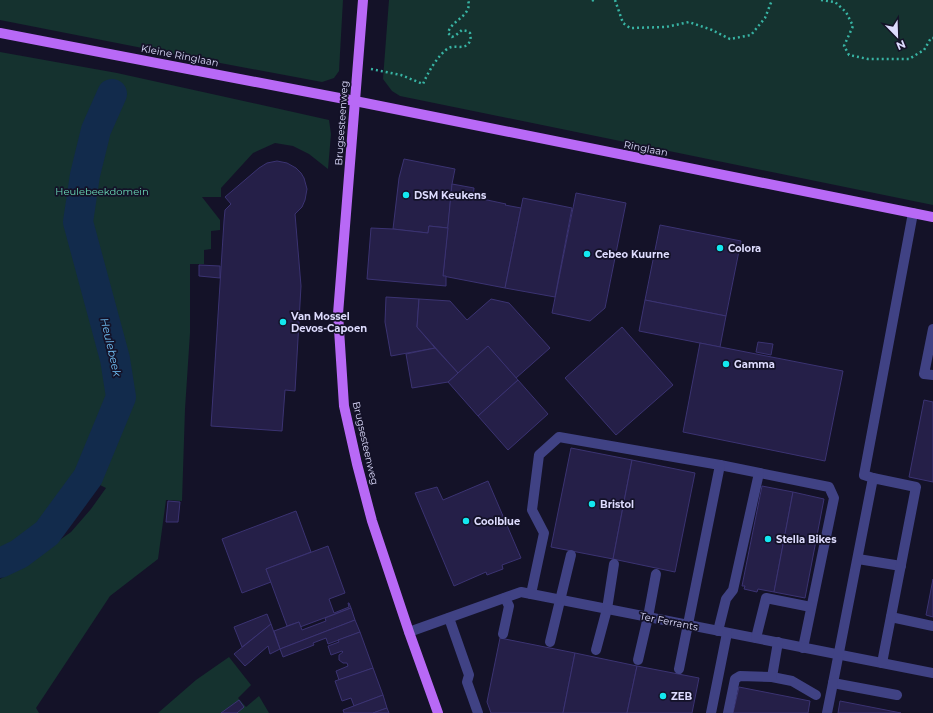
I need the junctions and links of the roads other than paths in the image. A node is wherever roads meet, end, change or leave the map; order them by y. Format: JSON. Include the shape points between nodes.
{"nodes":[{"id":1,"x":363,"y":0,"type":"edge"},
{"id":2,"x":0,"y":33,"type":"edge"},
{"id":3,"x":355,"y":101,"type":"junction"},
{"id":4,"x":913,"y":213,"type":"junction"},
{"id":5,"x":933,"y":217,"type":"edge"},
{"id":6,"x":933,"y":329,"type":"edge"},
{"id":7,"x":933,"y":375,"type":"edge"},
{"id":8,"x":720,"y":466,"type":"junction"},
{"id":9,"x":759,"y":473,"type":"junction"},
{"id":10,"x":873,"y":478,"type":"junction"},
{"id":11,"x":571,"y":555,"type":"dead end"},
{"id":12,"x":858,"y":558,"type":"junction"},
{"id":13,"x":614,"y":564,"type":"dead end"},
{"id":14,"x":901,"y":566,"type":"junction"},
{"id":15,"x":656,"y":574,"type":"dead end"},
{"id":16,"x":531,"y":594,"type":"junction"},
{"id":17,"x":505,"y":598,"type":"junction"},
{"id":18,"x":559,"y":600,"type":"junction"},
{"id":19,"x":811,"y":607,"type":"junction"},
{"id":20,"x":607,"y":609,"type":"junction"},
{"id":21,"x":648,"y":617,"type":"junction"},
{"id":22,"x":891,"y":617,"type":"junction"},
{"id":23,"x":449,"y":618,"type":"junction"},
{"id":24,"x":687,"y":625,"type":"junction"},
{"id":25,"x":933,"y":626,"type":"edge"},
{"id":26,"x":409,"y":632,"type":"junction"},
{"id":27,"x":722,"y":632,"type":"junction"},
{"id":28,"x":503,"y":634,"type":"dead end"},
{"id":29,"x":756,"y":638,"type":"junction"},
{"id":30,"x":550,"y":642,"type":"dead end"},
{"id":31,"x":778,"y":642,"type":"junction"},
{"id":32,"x":803,"y":648,"type":"junction"},
{"id":33,"x":596,"y":650,"type":"dead end"},
{"id":34,"x":839,"y":654,"type":"junction"},
{"id":35,"x":638,"y":660,"type":"dead end"},
{"id":36,"x":882,"y":663,"type":"junction"},
{"id":37,"x":679,"y":669,"type":"dead end"},
{"id":38,"x":933,"y":673,"type":"edge"},
{"id":39,"x":772,"y":677,"type":"junction"},
{"id":40,"x":833,"y":683,"type":"junction"},
{"id":41,"x":816,"y":695,"type":"dead end"},
{"id":42,"x":897,"y":695,"type":"dead end"},
{"id":43,"x":438,"y":713,"type":"edge"},
{"id":44,"x":478,"y":713,"type":"edge"},
{"id":45,"x":711,"y":713,"type":"edge"},
{"id":46,"x":728,"y":713,"type":"edge"},
{"id":47,"x":827,"y":713,"type":"edge"}],
"edges":[{"from":1,"to":3,"type":"main road","name":"Brugsesteenweg"},
{"from":2,"to":3,"type":"main road","name":"Kleine Ringlaan"},
{"from":3,"to":4,"type":"main road","name":"Ringlaan"},
{"from":3,"to":26,"type":"main road","name":"Brugsesteenweg","via":[[338,314],[344,406],[372,521]]},
{"from":4,"to":5,"type":"main road","name":"Ringlaan"},
{"from":4,"to":10,"type":"street","via":[[864,475]]},
{"from":6,"to":7,"type":"street","via":[[924,374]]},
{"from":8,"to":9,"type":"street"},
{"from":8,"to":16,"type":"street","via":[[559,437],[539,455],[532,510],[544,533]]},
{"from":8,"to":24,"type":"street"},
{"from":9,"to":19,"type":"street","via":[[829,487],[834,498]]},
{"from":9,"to":27,"type":"street","via":[[733,590],[726,599]]},
{"from":10,"to":12,"type":"street"},
{"from":10,"to":14,"type":"street","via":[[916,487]]},
{"from":11,"to":18,"type":"street"},
{"from":12,"to":14,"type":"street"},
{"from":12,"to":34,"type":"street"},
{"from":13,"to":20,"type":"street"},
{"from":14,"to":22,"type":"street"},
{"from":15,"to":21,"type":"street"},
{"from":16,"to":17,"type":"street","name":"Ter Ferrants","via":[[521,592]]},
{"from":16,"to":18,"type":"street","name":"Ter Ferrants"},
{"from":17,"to":23,"type":"street","name":"Ter Ferrants"},
{"from":17,"to":28,"type":"street","via":[[509,606]]},
{"from":18,"to":20,"type":"street","name":"Ter Ferrants"},
{"from":18,"to":30,"type":"street"},
{"from":19,"to":29,"type":"street","via":[[766,598]]},
{"from":19,"to":32,"type":"street"},
{"from":20,"to":21,"type":"street","name":"Ter Ferrants"},
{"from":20,"to":33,"type":"street"},
{"from":21,"to":24,"type":"street","name":"Ter Ferrants"},
{"from":21,"to":35,"type":"street"},
{"from":22,"to":25,"type":"street"},
{"from":22,"to":36,"type":"street"},
{"from":23,"to":26,"type":"street","name":"Ter Ferrants"},
{"from":23,"to":44,"type":"street","via":[[469,675],[467,682]]},
{"from":24,"to":27,"type":"street","name":"Ter Ferrants"},
{"from":24,"to":37,"type":"street"},
{"from":26,"to":43,"type":"main road","name":"Brugsesteenweg"},
{"from":27,"to":29,"type":"street","name":"Ter Ferrants"},
{"from":27,"to":45,"type":"street"},
{"from":29,"to":31,"type":"street","name":"Ter Ferrants"},
{"from":31,"to":32,"type":"street","name":"Ter Ferrants"},
{"from":31,"to":39,"type":"street"},
{"from":32,"to":34,"type":"street","name":"Ter Ferrants"},
{"from":34,"to":36,"type":"street","name":"Ter Ferrants"},
{"from":34,"to":40,"type":"street"},
{"from":36,"to":38,"type":"street","name":"Ter Ferrants"},
{"from":39,"to":41,"type":"street","via":[[792,681]]},
{"from":39,"to":46,"type":"street","via":[[740,676],[734,679]]},
{"from":40,"to":42,"type":"street"},
{"from":40,"to":47,"type":"street"}]}
